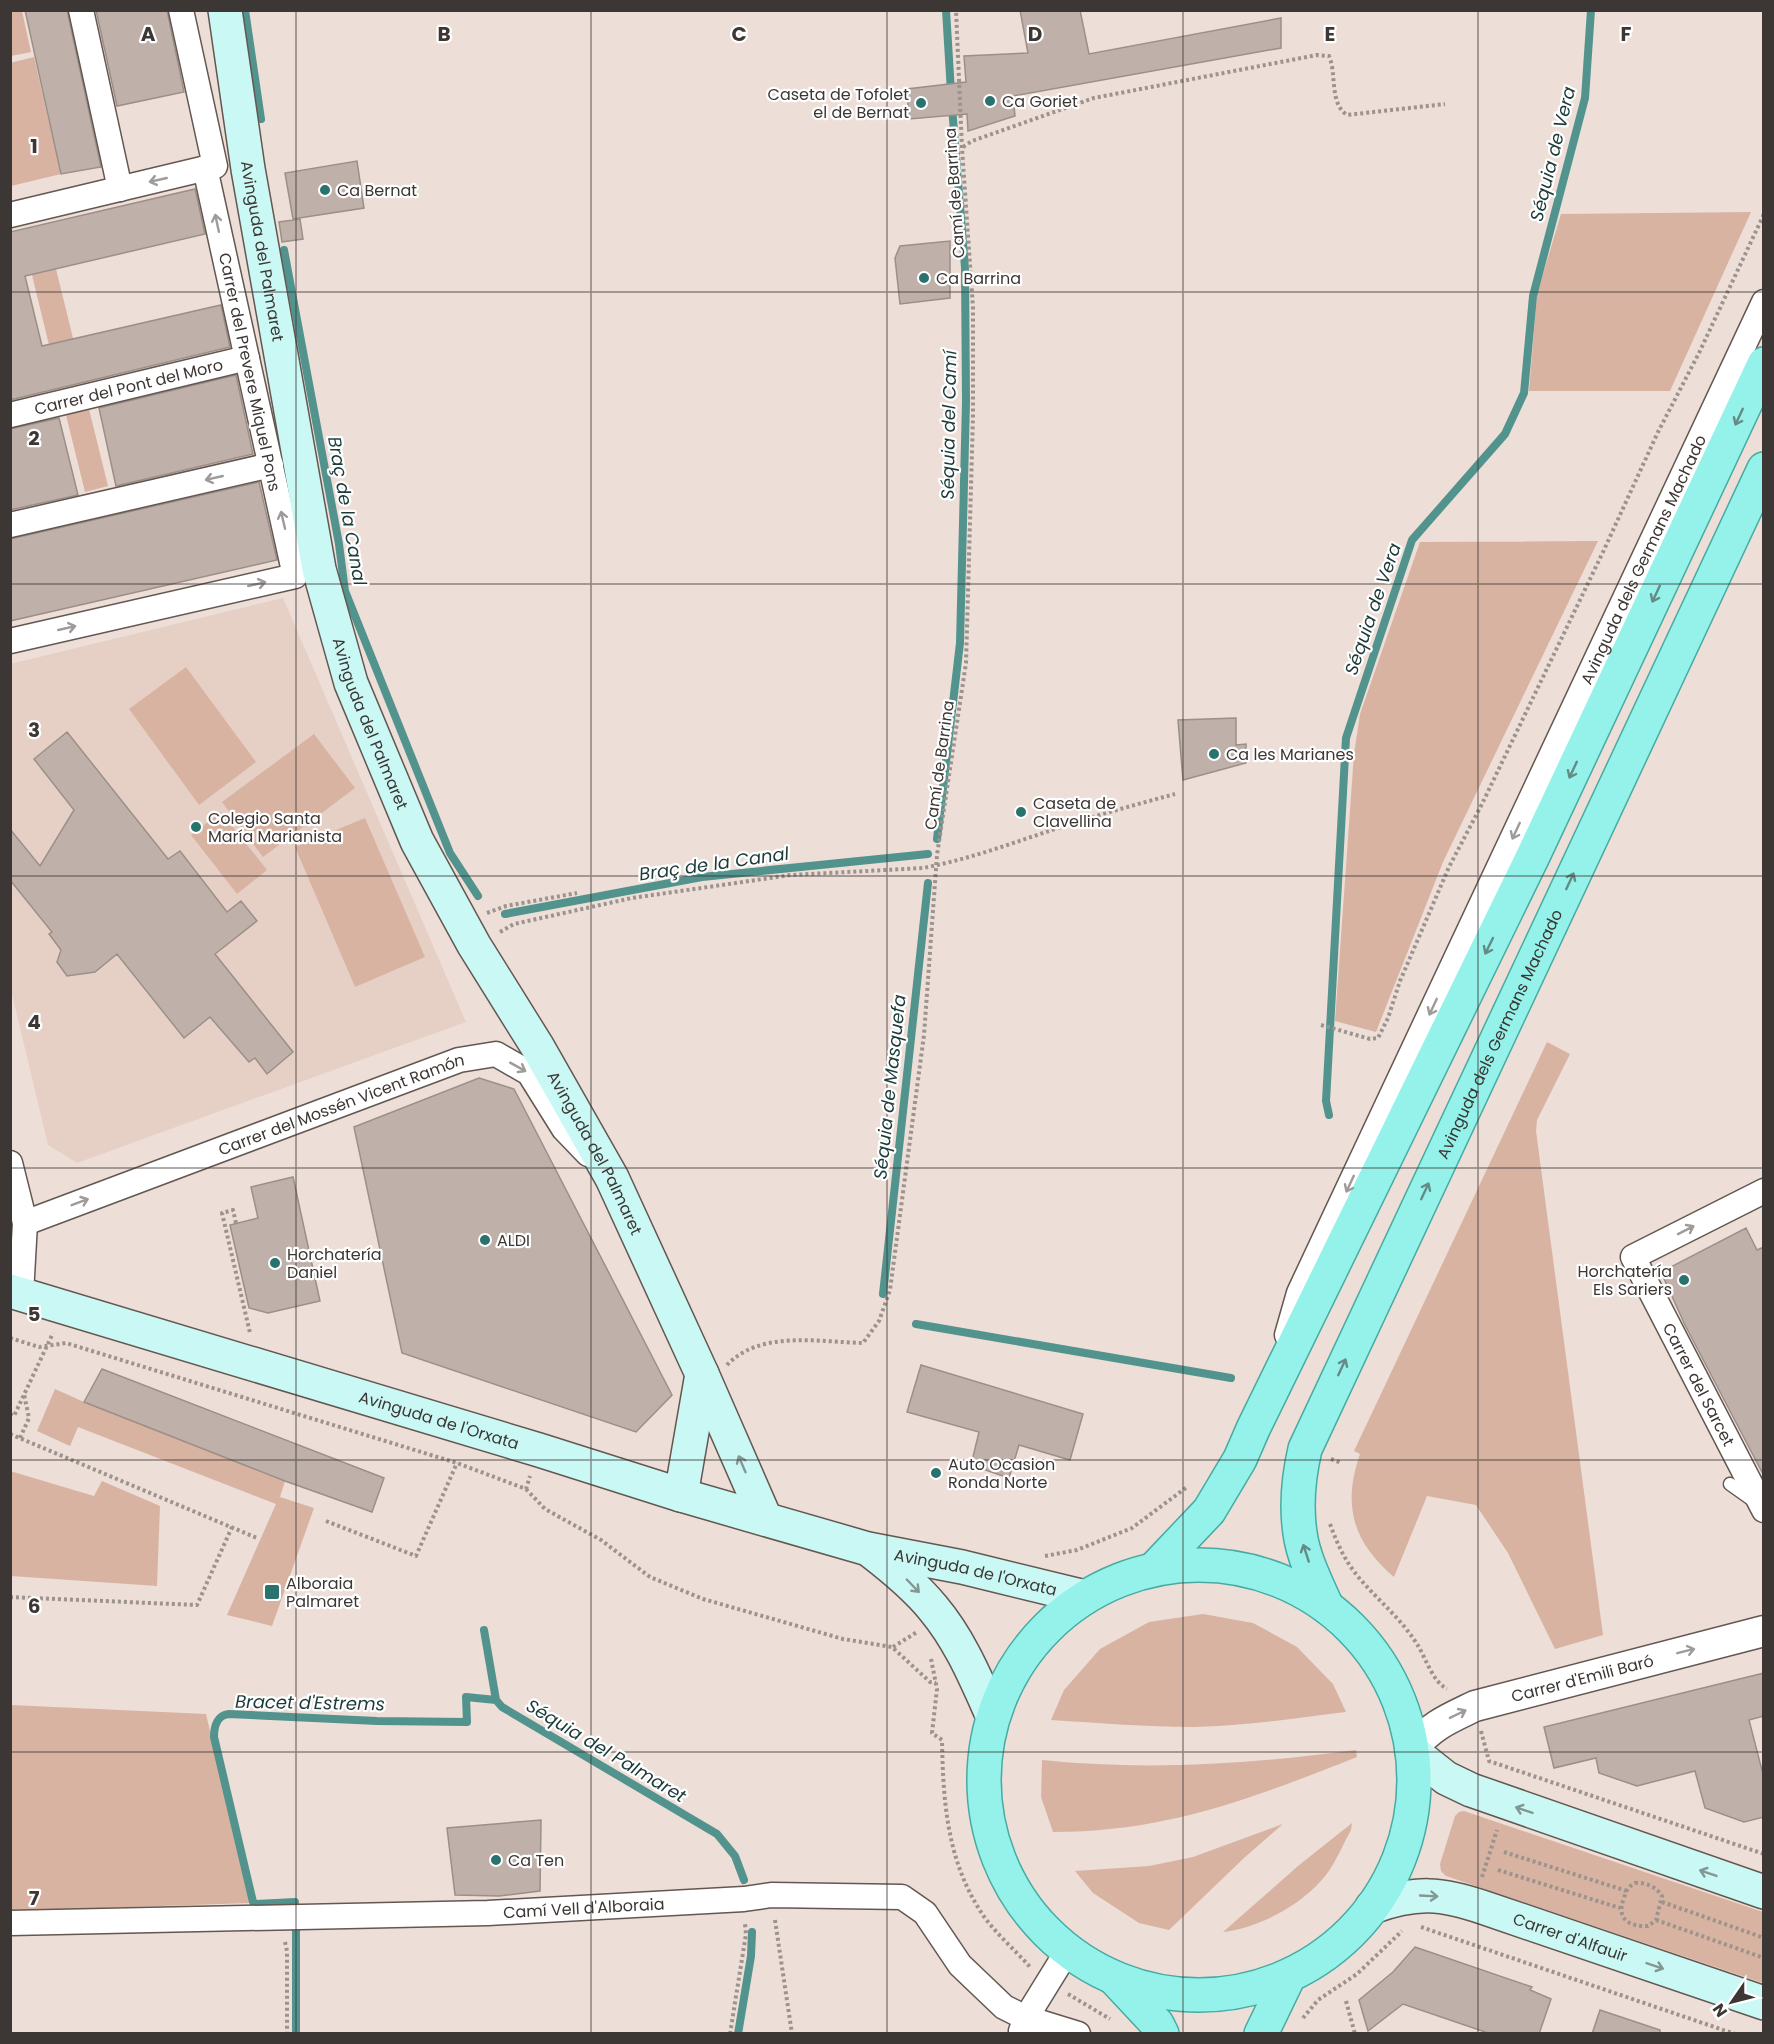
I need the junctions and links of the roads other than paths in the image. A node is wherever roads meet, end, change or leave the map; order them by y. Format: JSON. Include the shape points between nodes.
{"nodes":[{"id":1,"x":81,"y":10,"type":"edge"},
{"id":2,"x":181,"y":10,"type":"edge"},
{"id":3,"x":225,"y":10,"type":"edge"},
{"id":4,"x":210,"y":167,"type":"junction"},
{"id":5,"x":120,"y":189,"type":"junction"},
{"id":6,"x":10,"y":215,"type":"edge"},
{"id":7,"x":1764,"y":302,"type":"edge"},
{"id":8,"x":247,"y":358,"type":"junction"},
{"id":9,"x":1764,"y":364,"type":"edge"},
{"id":10,"x":10,"y":415,"type":"edge"},
{"id":11,"x":271,"y":465,"type":"junction"},
{"id":12,"x":1764,"y":469,"type":"edge"},
{"id":13,"x":10,"y":525,"type":"edge"},
{"id":14,"x":10,"y":641,"type":"edge"},
{"id":15,"x":10,"y":1163,"type":"edge"},
{"id":16,"x":612,"y":1178,"type":"junction"},
{"id":17,"x":1764,"y":1191,"type":"edge"},
{"id":18,"x":25,"y":1223,"type":"junction"},
{"id":19,"x":16,"y":1293,"type":"edge"},
{"id":20,"x":702,"y":1374,"type":"junction"},
{"id":21,"x":1264,"y":1410,"type":"junction"},
{"id":22,"x":1730,"y":1484,"type":"dead end"},
{"id":23,"x":681,"y":1495,"type":"junction"},
{"id":24,"x":1763,"y":1507,"type":"edge"},
{"id":25,"x":765,"y":1518,"type":"junction"},
{"id":26,"x":868,"y":1549,"type":"junction"},
{"id":27,"x":1154,"y":1569,"type":"junction"},
{"id":28,"x":1085,"y":1596,"type":"junction"},
{"id":29,"x":1327,"y":1607,"type":"junction"},
{"id":30,"x":1764,"y":1631,"type":"edge"},
{"id":31,"x":993,"y":1717,"type":"junction"},
{"id":32,"x":1412,"y":1750,"type":"junction"},
{"id":33,"x":1764,"y":1892,"type":"edge"},
{"id":34,"x":1372,"y":1907,"type":"junction"},
{"id":35,"x":10,"y":1923,"type":"edge"},
{"id":36,"x":1068,"y":1950,"type":"junction"},
{"id":37,"x":1288,"y":1976,"type":"junction"},
{"id":38,"x":1113,"y":1977,"type":"junction"},
{"id":39,"x":1764,"y":2003,"type":"edge"},
{"id":40,"x":1023,"y":2026,"type":"edge"},
{"id":41,"x":1078,"y":2034,"type":"edge"},
{"id":42,"x":1162,"y":2034,"type":"edge"},
{"id":43,"x":1261,"y":2034,"type":"edge"}],
"edges":[{"from":1,"to":5,"type":"street"},
{"from":2,"to":4,"type":"street","name":"Carrer del Prevere Miquel Pons"},
{"from":3,"to":16,"type":"main road","name":"Avinguda del Palmaret","via":[[248,169],[319,569],[351,683],[417,841]]},
{"from":4,"to":5,"type":"street","one_way":true},
{"from":8,"to":4,"type":"street","name":"Carrer del Prevere Miquel Pons","one_way":true},
{"from":5,"to":6,"type":"street"},
{"from":7,"to":21,"type":"street","name":"Avinguda dels Germans Machado","one_way":true,"via":[[1299,1293]]},
{"from":8,"to":10,"type":"street","name":"Carrer del Pont del Moro"},
{"from":8,"to":11,"type":"street","name":"Carrer del Prevere Miquel Pons"},
{"from":9,"to":21,"type":"main road","name":"Avinguda dels Germans Machado","one_way":true,"via":[[1538,845]]},
{"from":11,"to":13,"type":"street","one_way":true},
{"from":14,"to":11,"type":"street","name":"Carrer del Prevere Miquel Pons","one_way":true,"via":[[295,576]]},
{"from":29,"to":12,"type":"main road","name":"Avinguda dels Germans Machado","one_way":true,"via":[[1300,1533],[1299,1492],[1305,1449]]},
{"from":15,"to":18,"type":"street"},
{"from":18,"to":16,"type":"street","name":"Carrer del Mossén Vicent Ramón","one_way":true,"via":[[459,1060],[496,1054],[530,1073],[564,1129]]},
{"from":16,"to":20,"type":"main road","name":"Avinguda del Palmaret"},
{"from":24,"to":17,"type":"street","name":"Carrer del Sarcet","one_way":true,"via":[[1633,1257]]},
{"from":18,"to":19,"type":"street"},
{"from":19,"to":23,"type":"main road","name":"Avinguda de l'Orxata"},
{"from":20,"to":23,"type":"main road"},
{"from":25,"to":20,"type":"main road","name":"Avinguda del Palmaret","one_way":true},
{"from":21,"to":27,"type":"main road","name":"Avinguda dels Germans Machado","via":[[1240,1460],[1209,1510]]},
{"from":22,"to":24,"type":"lane"},
{"from":23,"to":25,"type":"main road","name":"Avinguda de l'Orxata"},
{"from":25,"to":26,"type":"main road","name":"Avinguda de l'Orxata"},
{"from":26,"to":28,"type":"main road","name":"Avinguda de l'Orxata"},
{"from":26,"to":31,"type":"main road","name":"Avinguda de l'Orxata","one_way":true,"via":[[906,1579],[933,1608],[933,1629],[970,1664]]},
{"from":27,"to":28,"type":"main road"},
{"from":27,"to":29,"type":"main road","via":[[1190,1565],[1235,1568],[1296,1588]]},
{"from":28,"to":31,"type":"main road","via":[[1028,1648]]},
{"from":29,"to":32,"type":"main road","via":[[1355,1632],[1378,1662],[1396,1694]]},
{"from":32,"to":30,"type":"street","name":"Carrer d'Emili Baró","one_way":true,"via":[[1426,1732],[1475,1706]]},
{"from":31,"to":36,"type":"main road","via":[[985,1758],[985,1800],[993,1842],[1010,1881],[1033,1916]]},
{"from":33,"to":32,"type":"main road","one_way":true,"via":[[1506,1804],[1446,1778]]},
{"from":32,"to":34,"type":"main road","via":[[1414,1788],[1410,1820],[1402,1851]]},
{"from":34,"to":37,"type":"main road","via":[[1335,1947]]},
{"from":34,"to":39,"type":"main road","name":"Carrer d'Alfauir","one_way":true,"via":[[1409,1896],[1428,1895],[1472,1904]]},
{"from":35,"to":40,"type":"street","name":"Camí Vell d'Alboraia","via":[[488,1913],[771,1895],[902,1897],[925,1913],[960,1965]]},
{"from":36,"to":38,"type":"main road"},
{"from":36,"to":40,"type":"street"},
{"from":37,"to":38,"type":"main road","via":[[1255,1988],[1219,1994],[1147,1989]]},
{"from":37,"to":43,"type":"main road"},
{"from":38,"to":42,"type":"main road"},
{"from":40,"to":41,"type":"street","name":"Camí Vell d'Alboraia"}]}
